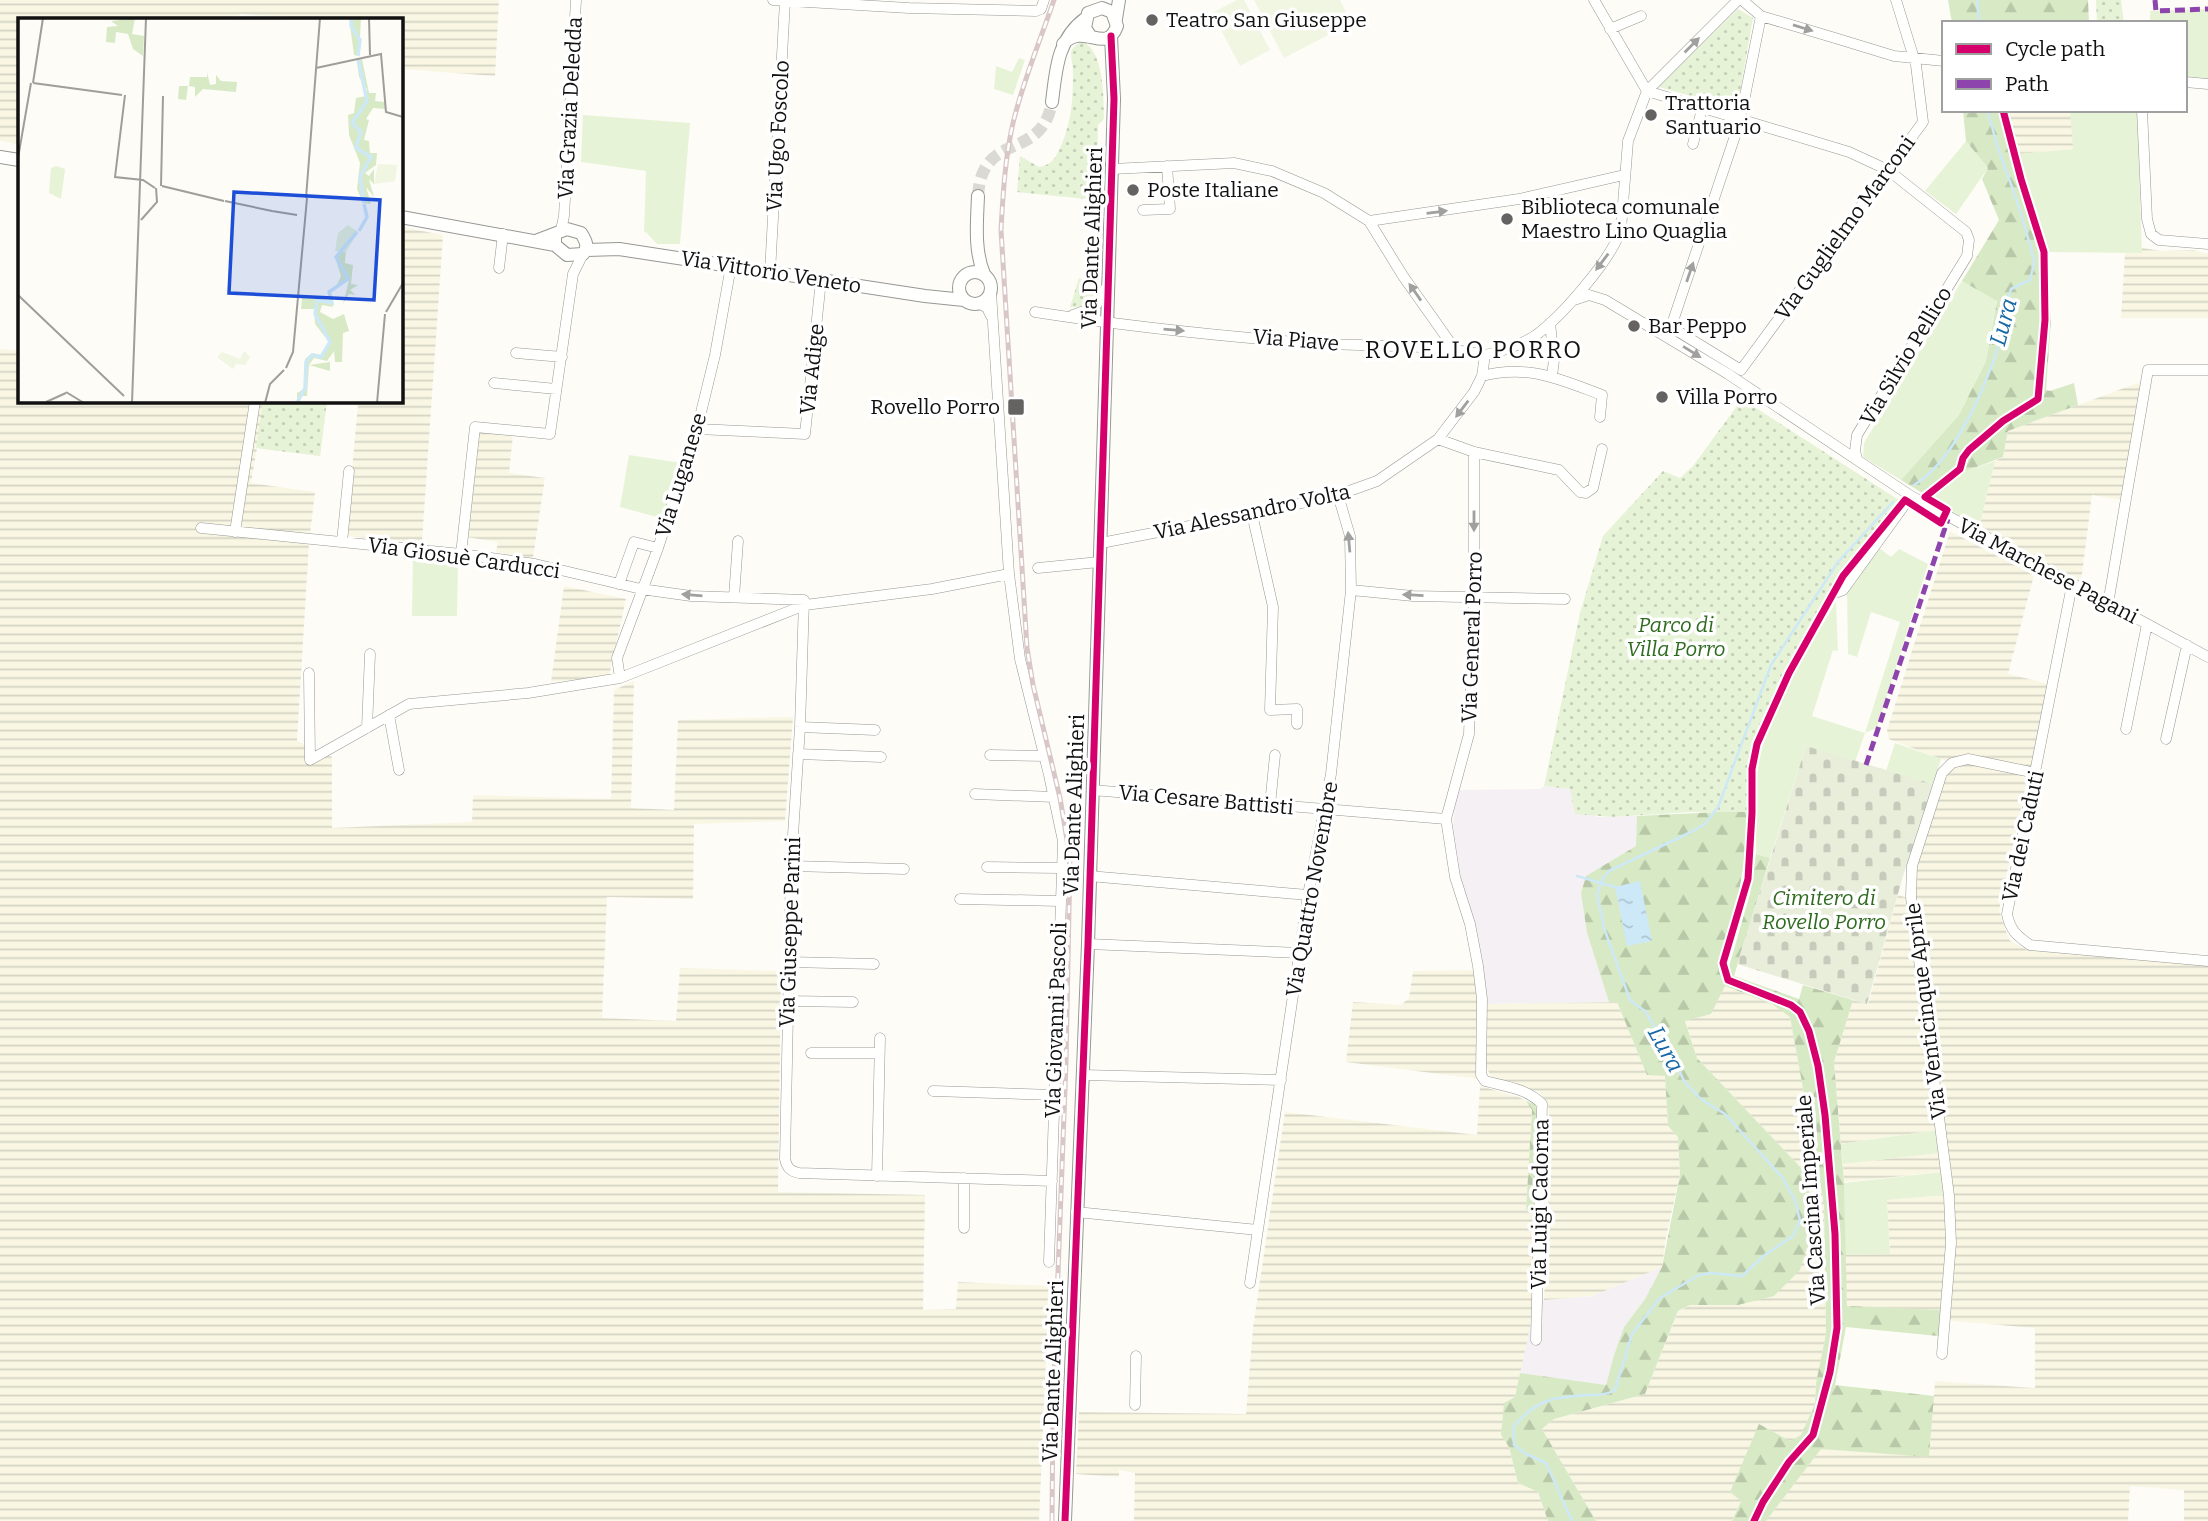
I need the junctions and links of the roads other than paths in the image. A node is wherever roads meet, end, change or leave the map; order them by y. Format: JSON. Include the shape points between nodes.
{"nodes":[{"id":1,"x":576,"y":0,"type":"edge"},
{"id":2,"x":772,"y":0,"type":"edge"},
{"id":3,"x":1044,"y":0,"type":"edge"},
{"id":4,"x":1594,"y":0,"type":"edge"},
{"id":5,"x":1740,"y":0,"type":"edge"},
{"id":6,"x":1896,"y":0,"type":"edge"},
{"id":7,"x":785,"y":1,"type":"edge"},
{"id":8,"x":811,"y":1,"type":"edge"},
{"id":9,"x":844,"y":2,"type":"edge"},
{"id":10,"x":1114,"y":2,"type":"edge"},
{"id":11,"x":1641,"y":16,"type":"dead end"},
{"id":12,"x":1761,"y":16,"type":"junction"},
{"id":13,"x":1086,"y":18,"type":"junction"},
{"id":14,"x":1610,"y":29,"type":"junction"},
{"id":15,"x":1111,"y":36,"type":"junction"},
{"id":16,"x":1092,"y":38,"type":"junction"},
{"id":17,"x":1063,"y":44,"type":"junction"},
{"id":18,"x":1913,"y":58,"type":"junction"},
{"id":19,"x":1942,"y":61,"type":"edge"},
{"id":20,"x":2187,"y":82,"type":"edge"},
{"id":21,"x":2208,"y":84,"type":"edge"},
{"id":22,"x":1113,"y":90,"type":"junction"},
{"id":23,"x":1647,"y":91,"type":"junction"},
{"id":24,"x":1052,"y":102,"type":"tunnel mouth"},
{"id":25,"x":1702,"y":109,"type":"junction"},
{"id":26,"x":2142,"y":112,"type":"edge"},
{"id":27,"x":1740,"y":121,"type":"junction"},
{"id":28,"x":1693,"y":144,"type":"dead end"},
{"id":29,"x":0,"y":157,"type":"edge"},
{"id":30,"x":18,"y":160,"type":"edge"},
{"id":31,"x":1167,"y":166,"type":"junction"},
{"id":32,"x":1111,"y":169,"type":"junction"},
{"id":33,"x":1888,"y":170,"type":"junction"},
{"id":34,"x":1624,"y":175,"type":"junction"},
{"id":35,"x":978,"y":197,"type":"tunnel mouth"},
{"id":36,"x":1143,"y":210,"type":"dead end"},
{"id":37,"x":402,"y":217,"type":"edge"},
{"id":38,"x":1369,"y":220,"type":"junction"},
{"id":39,"x":503,"y":234,"type":"junction"},
{"id":40,"x":561,"y":235,"type":"junction"},
{"id":41,"x":977,"y":235,"type":"junction"},
{"id":42,"x":2208,"y":244,"type":"edge"},
{"id":43,"x":585,"y":248,"type":"junction"},
{"id":44,"x":567,"y":255,"type":"junction"},
{"id":45,"x":732,"y":266,"type":"junction"},
{"id":46,"x":575,"y":267,"type":"junction"},
{"id":47,"x":499,"y":268,"type":"dead end"},
{"id":48,"x":770,"y":272,"type":"junction"},
{"id":49,"x":984,"y":274,"type":"junction"},
{"id":50,"x":963,"y":278,"type":"junction"},
{"id":51,"x":821,"y":280,"type":"junction"},
{"id":52,"x":1107,"y":286,"type":"junction"},
{"id":53,"x":991,"y":292,"type":"junction"},
{"id":54,"x":937,"y":296,"type":"junction"},
{"id":55,"x":964,"y":300,"type":"junction"},
{"id":56,"x":979,"y":303,"type":"junction"},
{"id":57,"x":1567,"y":304,"type":"junction"},
{"id":58,"x":1035,"y":312,"type":"dead end"},
{"id":59,"x":992,"y":317,"type":"junction"},
{"id":60,"x":1063,"y":317,"type":"junction"},
{"id":61,"x":1550,"y":323,"type":"junction"},
{"id":62,"x":1106,"y":324,"type":"junction"},
{"id":63,"x":1669,"y":332,"type":"junction"},
{"id":64,"x":1454,"y":348,"type":"junction"},
{"id":65,"x":516,"y":353,"type":"dead end"},
{"id":66,"x":1485,"y":355,"type":"junction"},
{"id":67,"x":562,"y":358,"type":"junction"},
{"id":68,"x":2208,"y":370,"type":"edge"},
{"id":69,"x":1482,"y":376,"type":"junction"},
{"id":70,"x":1552,"y":376,"type":"junction"},
{"id":71,"x":494,"y":383,"type":"dead end"},
{"id":72,"x":556,"y":389,"type":"junction"},
{"id":73,"x":255,"y":402,"type":"edge"},
{"id":74,"x":1600,"y":417,"type":"dead end"},
{"id":75,"x":697,"y":429,"type":"junction"},
{"id":76,"x":1438,"y":439,"type":"junction"},
{"id":77,"x":1602,"y":449,"type":"dead end"},
{"id":78,"x":1474,"y":452,"type":"junction"},
{"id":79,"x":1857,"y":459,"type":"junction"},
{"id":80,"x":349,"y":471,"type":"dead end"},
{"id":81,"x":1338,"y":495,"type":"junction"},
{"id":82,"x":1911,"y":496,"type":"junction"},
{"id":83,"x":1252,"y":514,"type":"junction"},
{"id":84,"x":201,"y":528,"type":"dead end"},
{"id":85,"x":235,"y":532,"type":"junction"},
{"id":86,"x":738,"y":541,"type":"dead end"},
{"id":87,"x":342,"y":542,"type":"junction"},
{"id":88,"x":1101,"y":543,"type":"junction"},
{"id":89,"x":658,"y":548,"type":"junction"},
{"id":90,"x":461,"y":554,"type":"junction"},
{"id":91,"x":1099,"y":562,"type":"junction"},
{"id":92,"x":1038,"y":568,"type":"dead end"},
{"id":93,"x":1009,"y":574,"type":"junction"},
{"id":94,"x":620,"y":584,"type":"junction"},
{"id":95,"x":2072,"y":585,"type":"junction"},
{"id":96,"x":641,"y":589,"type":"junction"},
{"id":97,"x":1351,"y":590,"type":"junction"},
{"id":98,"x":1835,"y":593,"type":"dead end"},
{"id":99,"x":734,"y":597,"type":"junction"},
{"id":100,"x":1475,"y":597,"type":"junction"},
{"id":101,"x":1565,"y":599,"type":"dead end"},
{"id":102,"x":2109,"y":604,"type":"junction"},
{"id":103,"x":805,"y":605,"type":"junction"},
{"id":104,"x":2147,"y":624,"type":"junction"},
{"id":105,"x":2187,"y":645,"type":"junction"},
{"id":106,"x":370,"y":654,"type":"dead end"},
{"id":107,"x":2208,"y":657,"type":"edge"},
{"id":108,"x":309,"y":673,"type":"dead end"},
{"id":109,"x":621,"y":678,"type":"junction"},
{"id":110,"x":389,"y":715,"type":"junction"},
{"id":111,"x":1297,"y":724,"type":"dead end"},
{"id":112,"x":800,"y":727,"type":"junction"},
{"id":113,"x":367,"y":728,"type":"junction"},
{"id":114,"x":2126,"y":729,"type":"dead end"},
{"id":115,"x":875,"y":730,"type":"dead end"},
{"id":116,"x":2166,"y":739,"type":"dead end"},
{"id":117,"x":798,"y":754,"type":"junction"},
{"id":118,"x":990,"y":755,"type":"dead end"},
{"id":119,"x":1275,"y":755,"type":"dead end"},
{"id":120,"x":1045,"y":756,"type":"junction"},
{"id":121,"x":881,"y":757,"type":"dead end"},
{"id":122,"x":399,"y":769,"type":"dead end"},
{"id":123,"x":2036,"y":773,"type":"junction"},
{"id":124,"x":1091,"y":790,"type":"junction"},
{"id":125,"x":975,"y":794,"type":"dead end"},
{"id":126,"x":1054,"y":797,"type":"junction"},
{"id":127,"x":1270,"y":805,"type":"junction"},
{"id":128,"x":1323,"y":809,"type":"junction"},
{"id":129,"x":1446,"y":819,"type":"junction"},
{"id":130,"x":791,"y":866,"type":"junction"},
{"id":131,"x":986,"y":867,"type":"dead end"},
{"id":132,"x":904,"y":869,"type":"dead end"},
{"id":133,"x":1062,"y":869,"type":"junction"},
{"id":134,"x":1089,"y":876,"type":"junction"},
{"id":135,"x":1308,"y":895,"type":"junction"},
{"id":136,"x":960,"y":899,"type":"dead end"},
{"id":137,"x":1060,"y":901,"type":"junction"},
{"id":138,"x":1088,"y":944,"type":"junction"},
{"id":139,"x":1300,"y":953,"type":"junction"},
{"id":140,"x":2208,"y":961,"type":"edge"},
{"id":141,"x":789,"y":962,"type":"junction"},
{"id":142,"x":874,"y":964,"type":"dead end"},
{"id":143,"x":788,"y":1001,"type":"junction"},
{"id":144,"x":853,"y":1002,"type":"dead end"},
{"id":145,"x":880,"y":1038,"type":"dead end"},
{"id":146,"x":811,"y":1053,"type":"dead end"},
{"id":147,"x":880,"y":1053,"type":"junction"},
{"id":148,"x":1083,"y":1075,"type":"junction"},
{"id":149,"x":1281,"y":1080,"type":"junction"},
{"id":150,"x":933,"y":1091,"type":"dead end"},
{"id":151,"x":1054,"y":1095,"type":"junction"},
{"id":152,"x":877,"y":1176,"type":"junction"},
{"id":153,"x":964,"y":1178,"type":"junction"},
{"id":154,"x":1052,"y":1181,"type":"junction"},
{"id":155,"x":1076,"y":1212,"type":"junction"},
{"id":156,"x":964,"y":1228,"type":"dead end"},
{"id":157,"x":1258,"y":1230,"type":"junction"},
{"id":158,"x":1049,"y":1262,"type":"dead end"},
{"id":159,"x":1250,"y":1283,"type":"dead end"},
{"id":160,"x":1536,"y":1340,"type":"dead end"},
{"id":161,"x":1942,"y":1354,"type":"dead end"},
{"id":162,"x":1136,"y":1356,"type":"dead end"},
{"id":163,"x":1135,"y":1405,"type":"dead end"},
{"id":164,"x":1065,"y":1521,"type":"edge"}],
"edges":[{"from":1,"to":40,"type":"street","name":"Via Grazia Deledda"},
{"from":2,"to":7,"type":"street"},
{"from":3,"to":9,"type":"street","via":[[1036,11]]},
{"from":4,"to":14,"type":"street"},
{"from":5,"to":12,"type":"street"},
{"from":23,"to":5,"type":"street","one_way":true},
{"from":6,"to":18,"type":"street","name":"Via Guglielmo Marconi"},
{"from":7,"to":8,"type":"street"},
{"from":7,"to":48,"type":"street","name":"Via Ugo Foscolo"},
{"from":8,"to":9,"type":"street"},
{"from":10,"to":13,"type":"street","via":[[1092,10]]},
{"from":10,"to":15,"type":"street","name":"Via Dante Alighieri","via":[[1116,26]]},
{"from":11,"to":14,"type":"street"},
{"from":12,"to":18,"type":"street","one_way":true},
{"from":12,"to":27,"type":"street"},
{"from":13,"to":16,"type":"street","name":"Via Dante Alighieri","via":[[1085,28]]},
{"from":13,"to":17,"type":"street"},
{"from":14,"to":23,"type":"street"},
{"from":15,"to":16,"type":"street"},
{"from":15,"to":22,"type":"street","name":"Via Dante Alighieri"},
{"from":16,"to":17,"type":"street","via":[[1080,35]]},
{"from":16,"to":22,"type":"street","name":"Via Dante Alighieri","via":[[1106,58]]},
{"from":17,"to":24,"type":"street"},
{"from":18,"to":19,"type":"street"},
{"from":18,"to":33,"type":"street","name":"Via Guglielmo Marconi","via":[[1923,122]]},
{"from":20,"to":21,"type":"street"},
{"from":22,"to":32,"type":"street","name":"Via Dante Alighieri"},
{"from":23,"to":25,"type":"street"},
{"from":23,"to":34,"type":"street","via":[[1628,141]]},
{"from":25,"to":27,"type":"street"},
{"from":25,"to":28,"type":"street"},
{"from":26,"to":42,"type":"street","via":[[2151,234],[2159,240]]},
{"from":27,"to":33,"type":"street","via":[[1849,152]]},
{"from":63,"to":27,"type":"street","one_way":true},
{"from":29,"to":30,"type":"street"},
{"from":31,"to":32,"type":"street"},
{"from":31,"to":36,"type":"street","via":[[1170,209]]},
{"from":31,"to":38,"type":"street","via":[[1254,166],[1324,193]]},
{"from":32,"to":52,"type":"street","name":"Via Dante Alighieri"},
{"from":33,"to":63,"type":"street","name":"Via Guglielmo Marconi","via":[[1741,370]]},
{"from":33,"to":79,"type":"street","name":"Via Silvio Pellico","via":[[1966,232],[1969,240],[1967,256],[1857,435]]},
{"from":38,"to":34,"type":"street","one_way":true,"via":[[1519,200]]},
{"from":34,"to":57,"type":"street","one_way":true,"via":[[1618,239]]},
{"from":35,"to":41,"type":"street"},
{"from":37,"to":39,"type":"street"},
{"from":64,"to":38,"type":"street","one_way":true},
{"from":39,"to":40,"type":"street","via":[[538,240]]},
{"from":39,"to":47,"type":"street"},
{"from":40,"to":43,"type":"street"},
{"from":40,"to":44,"type":"street"},
{"from":41,"to":49,"type":"street"},
{"from":41,"to":50,"type":"street"},
{"from":43,"to":44,"type":"street"},
{"from":43,"to":45,"type":"street","name":"Via Vittorio Veneto"},
{"from":43,"to":46,"type":"street"},
{"from":44,"to":46,"type":"street"},
{"from":45,"to":48,"type":"street","name":"Via Vittorio Veneto"},
{"from":45,"to":75,"type":"street","name":"Via Luganese"},
{"from":46,"to":67,"type":"street"},
{"from":48,"to":51,"type":"street","name":"Via Vittorio Veneto"},
{"from":49,"to":50,"type":"street","via":[[976,271]]},
{"from":49,"to":53,"type":"street"},
{"from":50,"to":54,"type":"street","via":[[949,292]]},
{"from":50,"to":55,"type":"street","via":[[959,294]]},
{"from":51,"to":54,"type":"street","name":"Via Vittorio Veneto"},
{"from":51,"to":75,"type":"street","name":"Via Adige","via":[[805,434]]},
{"from":52,"to":60,"type":"street","via":[[1092,309]]},
{"from":52,"to":62,"type":"street","name":"Via Dante Alighieri"},
{"from":53,"to":56,"type":"street"},
{"from":53,"to":59,"type":"street","name":"Via Giovanni Pascoli"},
{"from":54,"to":55,"type":"street","name":"Via Vittorio Veneto"},
{"from":55,"to":56,"type":"street"},
{"from":56,"to":59,"type":"street"},
{"from":57,"to":61,"type":"street"},
{"from":57,"to":63,"type":"street","name":"Via Marchese Pagani","via":[[1584,295],[1597,297]]},
{"from":58,"to":60,"type":"street"},
{"from":59,"to":93,"type":"street","name":"Via Giovanni Pascoli"},
{"from":60,"to":62,"type":"street"},
{"from":61,"to":66,"type":"street","via":[[1521,343]]},
{"from":61,"to":70,"type":"street","via":[[1555,360]]},
{"from":62,"to":64,"type":"street","name":"Via Piave","one_way":true,"via":[[1310,343]]},
{"from":62,"to":88,"type":"street","name":"Via Dante Alighieri"},
{"from":63,"to":79,"type":"street","name":"Via Marchese Pagani","one_way":true},
{"from":64,"to":66,"type":"street","name":"Via Piave"},
{"from":65,"to":67,"type":"street"},
{"from":66,"to":69,"type":"street"},
{"from":67,"to":72,"type":"street"},
{"from":68,"to":102,"type":"street","via":[[2148,370]]},
{"from":69,"to":70,"type":"street","via":[[1536,372]]},
{"from":69,"to":76,"type":"street","name":"Via Alessandro Volta","one_way":true},
{"from":70,"to":74,"type":"street","via":[[1602,395]]},
{"from":71,"to":72,"type":"street"},
{"from":72,"to":90,"type":"street","via":[[551,434],[475,427]]},
{"from":73,"to":85,"type":"street"},
{"from":75,"to":89,"type":"street","name":"Via Luganese"},
{"from":76,"to":78,"type":"street"},
{"from":76,"to":81,"type":"street","name":"Via Alessandro Volta","via":[[1377,481]]},
{"from":77,"to":78,"type":"street","via":[[1593,488],[1586,493],[1559,470]]},
{"from":78,"to":100,"type":"street","name":"Via General Porro","one_way":true},
{"from":79,"to":82,"type":"street","name":"Via Marchese Pagani"},
{"from":80,"to":87,"type":"street"},
{"from":81,"to":83,"type":"street","name":"Via Alessandro Volta"},
{"from":97,"to":81,"type":"street","name":"Via Quattro Novembre","one_way":true,"via":[[1350,536]]},
{"from":82,"to":95,"type":"street","name":"Via Marchese Pagani"},
{"from":82,"to":98,"type":"street","via":[[1843,590]]},
{"from":83,"to":88,"type":"street","name":"Via Alessandro Volta"},
{"from":83,"to":111,"type":"street","via":[[1273,607],[1270,710],[1297,709]]},
{"from":84,"to":85,"type":"street","name":"Via Giosuè Carducci"},
{"from":85,"to":87,"type":"street","name":"Via Giosuè Carducci"},
{"from":86,"to":99,"type":"street"},
{"from":87,"to":90,"type":"street","name":"Via Giosuè Carducci"},
{"from":88,"to":91,"type":"street","name":"Via Dante Alighieri"},
{"from":89,"to":94,"type":"street","via":[[634,541]]},
{"from":89,"to":96,"type":"street","name":"Via Luganese"},
{"from":90,"to":94,"type":"street","name":"Via Giosuè Carducci","via":[[535,564]]},
{"from":91,"to":92,"type":"street"},
{"from":91,"to":124,"type":"street","name":"Via Dante Alighieri"},
{"from":93,"to":103,"type":"street"},
{"from":93,"to":120,"type":"street","name":"Via Giovanni Pascoli","via":[[1020,659]]},
{"from":94,"to":96,"type":"street","name":"Via Giosuè Carducci"},
{"from":95,"to":102,"type":"street","name":"Via Marchese Pagani"},
{"from":95,"to":123,"type":"street","name":"Via dei Caduti"},
{"from":99,"to":96,"type":"street","name":"Via Giosuè Carducci","one_way":true},
{"from":96,"to":109,"type":"street","name":"Via Luganese","via":[[617,658]]},
{"from":100,"to":97,"type":"street","one_way":true},
{"from":97,"to":128,"type":"street","name":"Via Quattro Novembre"},
{"from":99,"to":103,"type":"street","name":"Via Giosuè Carducci","via":[[804,600]]},
{"from":100,"to":101,"type":"street"},
{"from":100,"to":129,"type":"street","name":"Via General Porro","via":[[1469,734]]},
{"from":102,"to":104,"type":"street","name":"Via Marchese Pagani"},
{"from":103,"to":109,"type":"street"},
{"from":103,"to":112,"type":"street","name":"Via Giuseppe Parini"},
{"from":104,"to":105,"type":"street","name":"Via Marchese Pagani"},
{"from":104,"to":114,"type":"street"},
{"from":105,"to":107,"type":"street","name":"Via Marchese Pagani"},
{"from":105,"to":116,"type":"street"},
{"from":106,"to":113,"type":"street"},
{"from":108,"to":113,"type":"street","via":[[310,760]]},
{"from":109,"to":110,"type":"street","via":[[409,704]]},
{"from":110,"to":113,"type":"street"},
{"from":110,"to":122,"type":"street"},
{"from":112,"to":115,"type":"street"},
{"from":112,"to":117,"type":"street","name":"Via Giuseppe Parini"},
{"from":117,"to":121,"type":"street"},
{"from":117,"to":130,"type":"street","name":"Via Giuseppe Parini"},
{"from":118,"to":120,"type":"street"},
{"from":119,"to":127,"type":"street"},
{"from":120,"to":126,"type":"street","name":"Via Giovanni Pascoli"},
{"from":123,"to":140,"type":"street","name":"Via dei Caduti","via":[[2007,914],[2018,937],[2030,945]]},
{"from":123,"to":161,"type":"street","name":"Via Venticinque Aprile","via":[[1968,758],[1952,763],[1942,773],[1912,866],[1911,897],[1951,1243]]},
{"from":124,"to":127,"type":"street","name":"Via Cesare Battisti"},
{"from":124,"to":134,"type":"street","name":"Via Dante Alighieri"},
{"from":125,"to":126,"type":"street"},
{"from":126,"to":133,"type":"street","name":"Via Giovanni Pascoli","via":[[1063,841]]},
{"from":127,"to":128,"type":"street","name":"Via Cesare Battisti"},
{"from":128,"to":129,"type":"street","name":"Via Cesare Battisti"},
{"from":128,"to":135,"type":"street","name":"Via Quattro Novembre"},
{"from":129,"to":160,"type":"street","name":"Via Luigi Cadorna","via":[[1455,877],[1478,966],[1481,1075],[1485,1081],[1524,1091],[1542,1104]]},
{"from":130,"to":132,"type":"street"},
{"from":130,"to":141,"type":"street","name":"Via Giuseppe Parini"},
{"from":131,"to":133,"type":"street"},
{"from":133,"to":137,"type":"street","name":"Via Giovanni Pascoli"},
{"from":134,"to":135,"type":"street"},
{"from":134,"to":138,"type":"street","name":"Via Dante Alighieri"},
{"from":135,"to":139,"type":"street","name":"Via Quattro Novembre"},
{"from":136,"to":137,"type":"street"},
{"from":137,"to":151,"type":"street","name":"Via Giovanni Pascoli"},
{"from":138,"to":139,"type":"street"},
{"from":138,"to":148,"type":"street","name":"Via Dante Alighieri"},
{"from":139,"to":149,"type":"street","name":"Via Quattro Novembre"},
{"from":141,"to":142,"type":"street"},
{"from":141,"to":143,"type":"street","name":"Via Giuseppe Parini"},
{"from":143,"to":144,"type":"street"},
{"from":143,"to":152,"type":"street","name":"Via Giuseppe Parini","via":[[787,1166],[799,1173]]},
{"from":145,"to":147,"type":"street"},
{"from":146,"to":147,"type":"street"},
{"from":147,"to":152,"type":"street"},
{"from":148,"to":149,"type":"street"},
{"from":148,"to":155,"type":"street","name":"Via Dante Alighieri"},
{"from":149,"to":157,"type":"street","name":"Via Quattro Novembre"},
{"from":150,"to":151,"type":"street"},
{"from":151,"to":154,"type":"street","name":"Via Giovanni Pascoli"},
{"from":152,"to":153,"type":"street","name":"Via Giuseppe Parini"},
{"from":153,"to":154,"type":"street","name":"Via Giuseppe Parini"},
{"from":153,"to":156,"type":"street"},
{"from":154,"to":158,"type":"street","name":"Via Giovanni Pascoli"},
{"from":155,"to":157,"type":"street"},
{"from":155,"to":164,"type":"street","name":"Via Dante Alighieri"},
{"from":157,"to":159,"type":"street","name":"Via Quattro Novembre"},
{"from":162,"to":163,"type":"street"}]}
